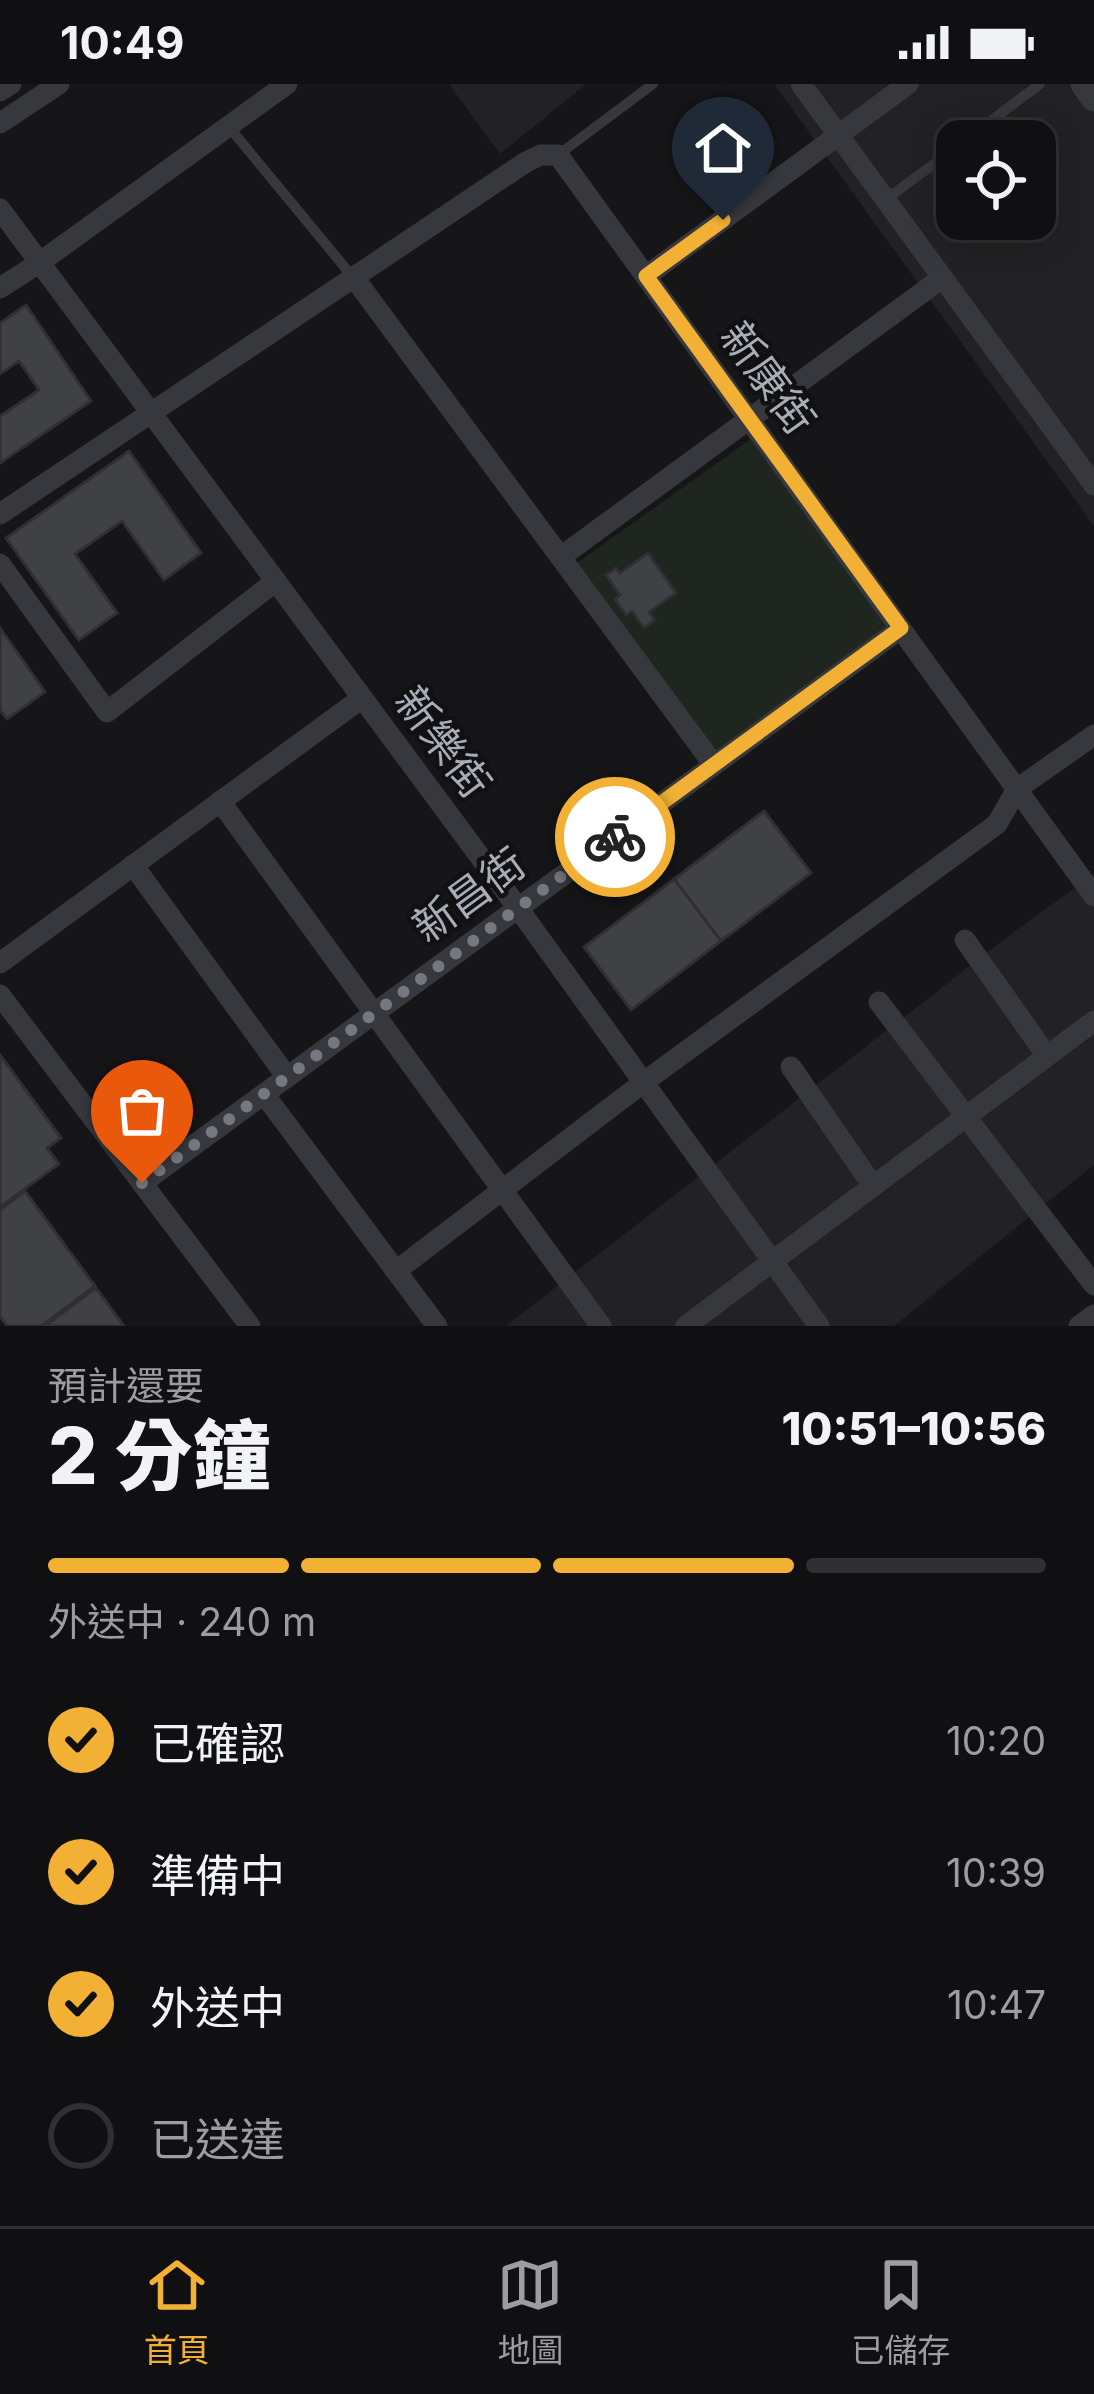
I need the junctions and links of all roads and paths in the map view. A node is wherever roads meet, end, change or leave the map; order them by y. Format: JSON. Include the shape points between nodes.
{"nodes":[{"id":1,"x":11,"y":84,"type":"edge"},
{"id":2,"x":59,"y":84,"type":"edge"},
{"id":3,"x":287,"y":84,"type":"edge"},
{"id":4,"x":653,"y":84,"type":"edge"},
{"id":5,"x":800,"y":84,"type":"edge"},
{"id":6,"x":908,"y":84,"type":"edge"},
{"id":7,"x":1040,"y":84,"type":"edge"},
{"id":8,"x":1084,"y":84,"type":"edge"},
{"id":9,"x":0,"y":91,"type":"edge"},
{"id":10,"x":1094,"y":98,"type":"edge"},
{"id":11,"x":992,"y":120,"type":"edge"},
{"id":12,"x":0,"y":123,"type":"edge"},
{"id":13,"x":229,"y":127,"type":"junction"},
{"id":14,"x":838,"y":135,"type":"junction"},
{"id":15,"x":558,"y":154,"type":"junction"},
{"id":16,"x":936,"y":162,"type":"edge"},
{"id":17,"x":885,"y":200,"type":"junction"},
{"id":18,"x":0,"y":209,"type":"edge"},
{"id":19,"x":39,"y":263,"type":"junction"},
{"id":20,"x":646,"y":276,"type":"junction"},
{"id":21,"x":942,"y":278,"type":"junction"},
{"id":22,"x":355,"y":279,"type":"junction"},
{"id":23,"x":0,"y":288,"type":"edge"},
{"id":24,"x":152,"y":411,"type":"junction"},
{"id":25,"x":750,"y":420,"type":"junction"},
{"id":26,"x":1094,"y":485,"type":"edge"},
{"id":27,"x":0,"y":514,"type":"edge"},
{"id":28,"x":562,"y":556,"type":"junction"},
{"id":29,"x":0,"y":564,"type":"edge"},
{"id":30,"x":276,"y":581,"type":"junction"},
{"id":31,"x":901,"y":628,"type":"junction"},
{"id":32,"x":362,"y":698,"type":"junction"},
{"id":33,"x":1094,"y":735,"type":"edge"},
{"id":34,"x":715,"y":764,"type":"junction"},
{"id":35,"x":1017,"y":789,"type":"junction"},
{"id":36,"x":220,"y":801,"type":"junction"},
{"id":37,"x":133,"y":865,"type":"junction"},
{"id":38,"x":1094,"y":896,"type":"edge"},
{"id":39,"x":518,"y":908,"type":"junction"},
{"id":40,"x":965,"y":940,"type":"dead end"},
{"id":41,"x":0,"y":963,"type":"edge"},
{"id":42,"x":0,"y":994,"type":"edge"},
{"id":43,"x":878,"y":1002,"type":"dead end"},
{"id":44,"x":375,"y":1012,"type":"junction"},
{"id":45,"x":7,"y":1019,"type":"edge"},
{"id":46,"x":1094,"y":1022,"type":"edge"},
{"id":47,"x":1047,"y":1056,"type":"junction"},
{"id":48,"x":791,"y":1066,"type":"dead end"},
{"id":49,"x":287,"y":1077,"type":"junction"},
{"id":50,"x":644,"y":1082,"type":"junction"},
{"id":51,"x":264,"y":1094,"type":"junction"},
{"id":52,"x":967,"y":1116,"type":"junction"},
{"id":53,"x":142,"y":1183,"type":"junction"},
{"id":54,"x":873,"y":1186,"type":"junction"},
{"id":55,"x":502,"y":1188,"type":"junction"},
{"id":56,"x":774,"y":1262,"type":"junction"},
{"id":57,"x":395,"y":1270,"type":"junction"},
{"id":58,"x":1094,"y":1285,"type":"edge"},
{"id":59,"x":1094,"y":1315,"type":"edge"},
{"id":60,"x":250,"y":1326,"type":"edge"},
{"id":61,"x":437,"y":1326,"type":"edge"},
{"id":62,"x":601,"y":1326,"type":"edge"},
{"id":63,"x":686,"y":1326,"type":"edge"},
{"id":64,"x":819,"y":1326,"type":"edge"},
{"id":65,"x":1078,"y":1326,"type":"edge"}],
"edges":[{"from":1,"to":9,"type":"street"},
{"from":2,"to":12,"type":"street"},
{"from":3,"to":13,"type":"street"},
{"from":4,"to":15,"type":"lane"},
{"from":5,"to":14,"type":"street"},
{"from":6,"to":14,"type":"street"},
{"from":7,"to":11,"type":"lane"},
{"from":8,"to":10,"type":"street"},
{"from":13,"to":19,"type":"street"},
{"from":13,"to":22,"type":"lane"},
{"from":14,"to":17,"type":"street"},
{"from":14,"to":20,"type":"street"},
{"from":15,"to":20,"type":"street","name":"新康街"},
{"from":15,"to":22,"type":"street","via":[[526,162]]},
{"from":16,"to":17,"type":"lane"},
{"from":17,"to":21,"type":"street"},
{"from":18,"to":19,"type":"street","name":"新樂街"},
{"from":19,"to":23,"type":"street"},
{"from":19,"to":24,"type":"street","name":"新樂街"},
{"from":20,"to":25,"type":"street","name":"新康街"},
{"from":21,"to":25,"type":"street"},
{"from":21,"to":26,"type":"street"},
{"from":22,"to":24,"type":"street"},
{"from":22,"to":28,"type":"street"},
{"from":24,"to":27,"type":"street"},
{"from":24,"to":30,"type":"street","name":"新樂街"},
{"from":25,"to":28,"type":"street"},
{"from":25,"to":31,"type":"street","name":"新康街"},
{"from":28,"to":34,"type":"street"},
{"from":29,"to":30,"type":"street","via":[[107,712]]},
{"from":30,"to":32,"type":"street","name":"新樂街"},
{"from":31,"to":34,"type":"street","name":"新昌街"},
{"from":31,"to":35,"type":"street","name":"新康街"},
{"from":32,"to":36,"type":"street"},
{"from":32,"to":39,"type":"street","name":"新樂街"},
{"from":33,"to":35,"type":"street"},
{"from":34,"to":39,"type":"street","name":"新昌街"},
{"from":35,"to":38,"type":"street","name":"新康街"},
{"from":35,"to":50,"type":"street","via":[[997,824]]},
{"from":36,"to":37,"type":"street"},
{"from":36,"to":44,"type":"street"},
{"from":37,"to":41,"type":"street"},
{"from":37,"to":49,"type":"street"},
{"from":39,"to":44,"type":"street","name":"新昌街"},
{"from":39,"to":50,"type":"street","name":"新樂街"},
{"from":40,"to":47,"type":"street"},
{"from":42,"to":45,"type":"street"},
{"from":43,"to":52,"type":"street"},
{"from":44,"to":49,"type":"street","name":"新昌街"},
{"from":44,"to":55,"type":"street"},
{"from":45,"to":53,"type":"street"},
{"from":46,"to":47,"type":"street"},
{"from":47,"to":52,"type":"street"},
{"from":48,"to":54,"type":"street"},
{"from":49,"to":51,"type":"street","name":"新昌街"},
{"from":50,"to":55,"type":"street"},
{"from":50,"to":56,"type":"street","name":"新樂街"},
{"from":51,"to":53,"type":"street","name":"新昌街"},
{"from":51,"to":57,"type":"street"},
{"from":52,"to":54,"type":"street"},
{"from":52,"to":58,"type":"street"},
{"from":53,"to":60,"type":"street"},
{"from":54,"to":56,"type":"street"},
{"from":55,"to":57,"type":"street"},
{"from":55,"to":62,"type":"street"},
{"from":56,"to":63,"type":"street"},
{"from":56,"to":64,"type":"street","name":"新樂街"},
{"from":57,"to":61,"type":"street"},
{"from":59,"to":65,"type":"street"}]}
